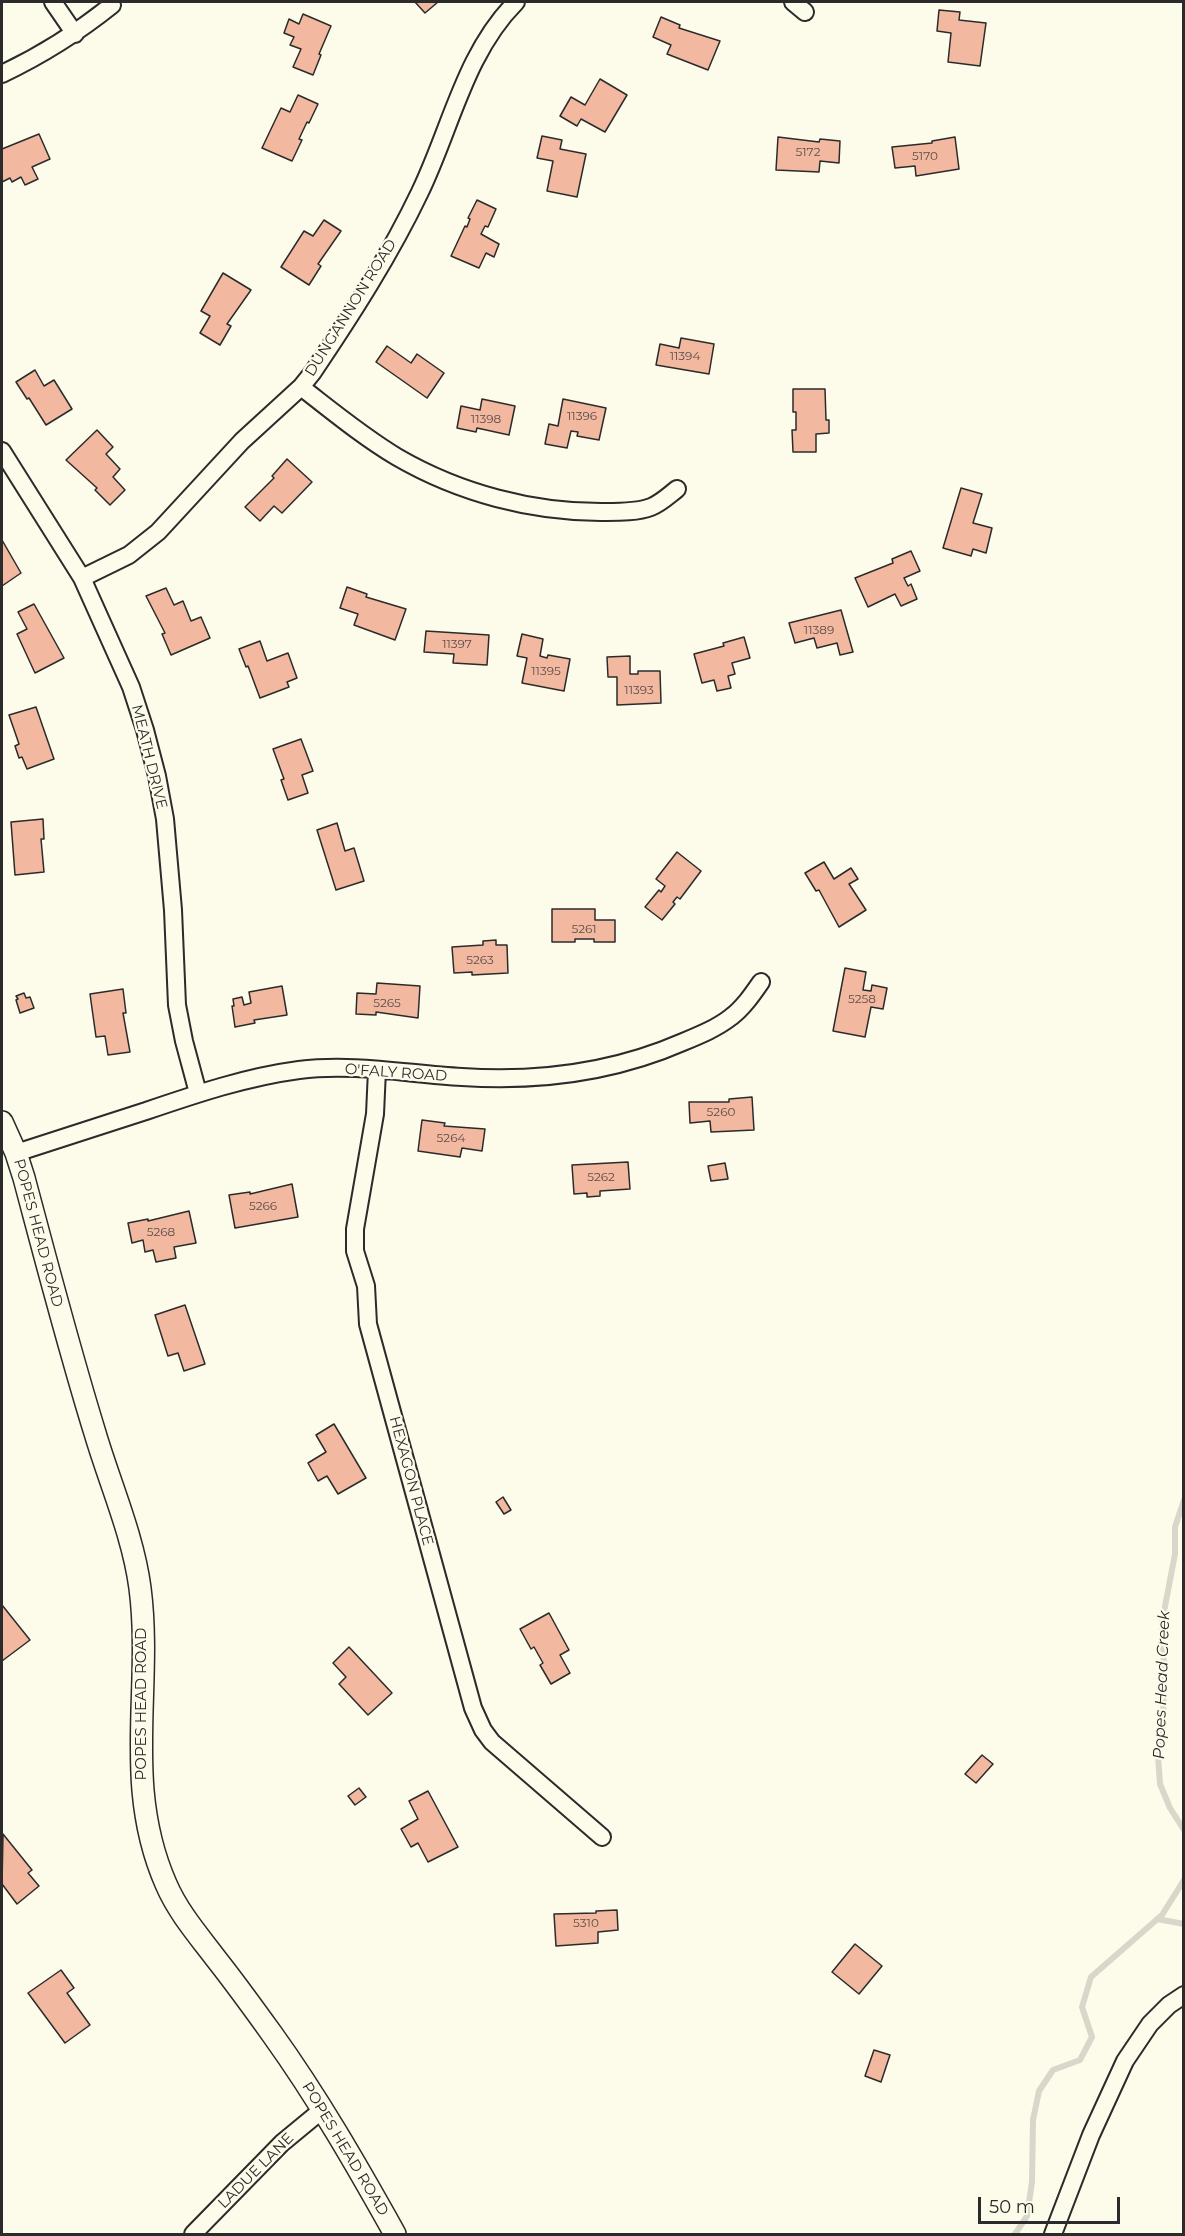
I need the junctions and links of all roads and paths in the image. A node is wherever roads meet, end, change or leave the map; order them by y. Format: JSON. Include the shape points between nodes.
{"nodes":[{"id":1,"x":53,"y":2,"type":"edge"},
{"id":2,"x":516,"y":2,"type":"edge"},
{"id":3,"x":112,"y":5,"type":"dead end"},
{"id":4,"x":75,"y":34,"type":"junction"},
{"id":5,"x":2,"y":74,"type":"edge"},
{"id":6,"x":301,"y":387,"type":"junction"},
{"id":7,"x":2,"y":451,"type":"edge"},
{"id":8,"x":677,"y":489,"type":"dead end"},
{"id":9,"x":82,"y":578,"type":"junction"},
{"id":10,"x":760,"y":982,"type":"dead end"},
{"id":11,"x":377,"y":1070,"type":"junction"},
{"id":12,"x":198,"y":1093,"type":"junction"},
{"id":13,"x":2,"y":1122,"type":"edge"},
{"id":14,"x":16,"y":1153,"type":"junction"},
{"id":15,"x":602,"y":1837,"type":"dead end"},
{"id":16,"x":1184,"y":1995,"type":"edge"},
{"id":17,"x":322,"y":2110,"type":"junction"},
{"id":18,"x":193,"y":2235,"type":"edge"},
{"id":19,"x":395,"y":2235,"type":"edge"},
{"id":20,"x":1053,"y":2235,"type":"edge"}],
"edges":[{"from":1,"to":4,"type":"street"},
{"from":2,"to":6,"type":"street","name":"DUNGANNON ROAD","via":[[481,46],[420,192],[382,264]]},
{"from":3,"to":4,"type":"street"},
{"from":4,"to":5,"type":"street"},
{"from":6,"to":8,"type":"street","via":[[358,432],[398,457],[446,481],[494,497],[557,510],[616,512],[648,508]]},
{"from":6,"to":9,"type":"street","name":"DUNGANNON ROAD","via":[[242,441],[158,532],[129,555]]},
{"from":7,"to":9,"type":"street","name":"MEATH DRIVE"},
{"from":9,"to":12,"type":"street","name":"MEATH DRIVE","via":[[131,687],[157,776],[170,870],[177,1005]]},
{"from":10,"to":11,"type":"street","name":"O'FALY ROAD","via":[[732,1016],[712,1029],[659,1052],[604,1069],[511,1079]]},
{"from":11,"to":12,"type":"street","name":"O'FALY ROAD","via":[[299,1070]]},
{"from":11,"to":15,"type":"street","name":"HEXAGON PLACE","via":[[375,1114],[355,1229],[355,1251],[366,1286],[368,1324],[473,1708],[492,1742]]},
{"from":12,"to":14,"type":"street","name":"O'FALY ROAD"},
{"from":13,"to":14,"type":"street","name":"POPES HEAD ROAD"},
{"from":14,"to":17,"type":"street","name":"POPES HEAD ROAD","via":[[68,1344],[136,1566],[143,1626],[141,1777],[154,1852],[186,1920],[299,2072]]},
{"from":16,"to":20,"type":"street","via":[[1150,2024],[1125,2061],[1091,2134]]},
{"from":17,"to":18,"type":"street","name":"LADUE LANE","via":[[282,2143]]},
{"from":17,"to":19,"type":"street","name":"POPES HEAD ROAD"}]}
